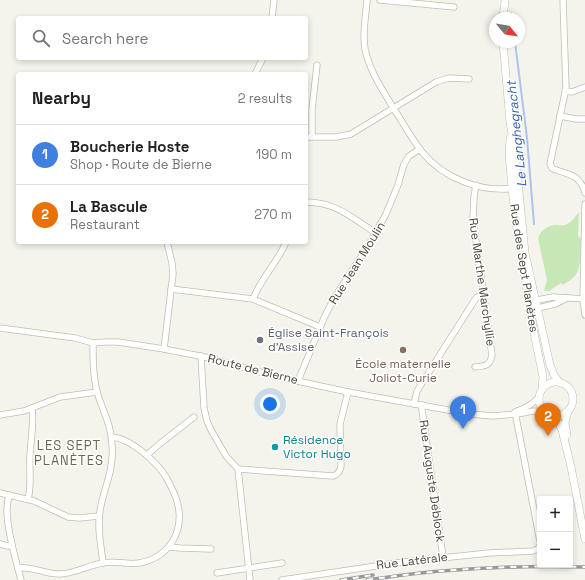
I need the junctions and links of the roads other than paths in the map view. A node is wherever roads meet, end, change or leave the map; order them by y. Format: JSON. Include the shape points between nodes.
{"nodes":[{"id":1,"x":274,"y":0,"type":"edge"},
{"id":2,"x":367,"y":0,"type":"edge"},
{"id":3,"x":380,"y":0,"type":"edge"},
{"id":4,"x":505,"y":0,"type":"edge"},
{"id":5,"x":563,"y":0,"type":"edge"},
{"id":6,"x":454,"y":6,"type":"dead end"},
{"id":7,"x":504,"y":12,"type":"edge"},
{"id":8,"x":272,"y":16,"type":"edge"},
{"id":9,"x":504,"y":48,"type":"edge"},
{"id":10,"x":262,"y":60,"type":"edge"},
{"id":11,"x":316,"y":65,"type":"dead end"},
{"id":12,"x":256,"y":72,"type":"edge"},
{"id":13,"x":468,"y":79,"type":"dead end"},
{"id":14,"x":585,"y":87,"type":"edge"},
{"id":15,"x":565,"y":91,"type":"junction"},
{"id":16,"x":394,"y":108,"type":"junction"},
{"id":17,"x":560,"y":116,"type":"junction"},
{"id":18,"x":585,"y":119,"type":"edge"},
{"id":19,"x":309,"y":137,"type":"edge"},
{"id":20,"x":420,"y":149,"type":"junction"},
{"id":21,"x":476,"y":185,"type":"junction"},
{"id":22,"x":515,"y":188,"type":"junction"},
{"id":23,"x":585,"y":193,"type":"edge"},
{"id":24,"x":308,"y":202,"type":"edge"},
{"id":25,"x":585,"y":204,"type":"edge"},
{"id":26,"x":376,"y":234,"type":"junction"},
{"id":27,"x":167,"y":244,"type":"edge"},
{"id":28,"x":285,"y":244,"type":"edge"},
{"id":29,"x":171,"y":289,"type":"junction"},
{"id":30,"x":483,"y":295,"type":"junction"},
{"id":31,"x":567,"y":298,"type":"junction"},
{"id":32,"x":253,"y":299,"type":"junction"},
{"id":33,"x":584,"y":299,"type":"edge"},
{"id":34,"x":532,"y":301,"type":"junction"},
{"id":35,"x":533,"y":310,"type":"junction"},
{"id":36,"x":585,"y":315,"type":"edge"},
{"id":37,"x":320,"y":327,"type":"junction"},
{"id":38,"x":0,"y":328,"type":"edge"},
{"id":39,"x":93,"y":343,"type":"junction"},
{"id":40,"x":164,"y":349,"type":"junction"},
{"id":41,"x":201,"y":356,"type":"junction"},
{"id":42,"x":475,"y":367,"type":"dead end"},
{"id":43,"x":298,"y":381,"type":"junction"},
{"id":44,"x":560,"y":383,"type":"junction"},
{"id":45,"x":542,"y":389,"type":"junction"},
{"id":46,"x":97,"y":392,"type":"junction"},
{"id":47,"x":348,"y":392,"type":"junction"},
{"id":48,"x":539,"y":397,"type":"junction"},
{"id":49,"x":414,"y":404,"type":"junction"},
{"id":50,"x":422,"y":405,"type":"junction"},
{"id":51,"x":32,"y":408,"type":"junction"},
{"id":52,"x":568,"y":411,"type":"junction"},
{"id":53,"x":515,"y":413,"type":"junction"},
{"id":54,"x":549,"y":414,"type":"junction"},
{"id":55,"x":0,"y":415,"type":"edge"},
{"id":56,"x":194,"y":417,"type":"dead end"},
{"id":57,"x":112,"y":437,"type":"junction"},
{"id":58,"x":147,"y":455,"type":"junction"},
{"id":59,"x":571,"y":467,"type":"junction"},
{"id":60,"x":238,"y":469,"type":"junction"},
{"id":61,"x":0,"y":493,"type":"edge"},
{"id":62,"x":9,"y":495,"type":"junction"},
{"id":63,"x":28,"y":499,"type":"junction"},
{"id":64,"x":99,"y":516,"type":"junction"},
{"id":65,"x":538,"y":532,"type":"edge"},
{"id":66,"x":585,"y":539,"type":"edge"},
{"id":67,"x":0,"y":544,"type":"edge"},
{"id":68,"x":12,"y":546,"type":"junction"},
{"id":69,"x":169,"y":546,"type":"junction"},
{"id":70,"x":211,"y":549,"type":"dead end"},
{"id":71,"x":537,"y":549,"type":"edge"},
{"id":72,"x":443,"y":557,"type":"junction"},
{"id":73,"x":103,"y":562,"type":"junction"},
{"id":74,"x":282,"y":563,"type":"dead end"},
{"id":75,"x":18,"y":568,"type":"junction"},
{"id":76,"x":248,"y":568,"type":"junction"},
{"id":77,"x":217,"y":573,"type":"dead end"},
{"id":78,"x":21,"y":580,"type":"edge"},
{"id":79,"x":250,"y":580,"type":"edge"},
{"id":80,"x":282,"y":580,"type":"edge"}],
"edges":[{"from":1,"to":8,"type":"street"},
{"from":2,"to":16,"type":"street","via":[[364,34],[366,50],[372,72]]},
{"from":3,"to":6,"type":"street"},
{"from":4,"to":7,"type":"street"},
{"from":5,"to":15,"type":"street"},
{"from":9,"to":22,"type":"street","name":"Rue des Sept Planètes","via":[[515,152]]},
{"from":10,"to":12,"type":"street"},
{"from":11,"to":19,"type":"street"},
{"from":13,"to":16,"type":"street","via":[[439,80]]},
{"from":14,"to":15,"type":"street","via":[[572,92]]},
{"from":15,"to":17,"type":"street"},
{"from":16,"to":19,"type":"street","via":[[347,135]]},
{"from":16,"to":20,"type":"street"},
{"from":17,"to":18,"type":"street"},
{"from":17,"to":23,"type":"street","via":[[550,166],[576,178]]},
{"from":20,"to":21,"type":"street","via":[[443,171]]},
{"from":20,"to":26,"type":"street","name":"Rue Jean Moulin","via":[[409,156],[404,164],[398,186]]},
{"from":21,"to":22,"type":"street","via":[[497,189]]},
{"from":21,"to":30,"type":"street","name":"Rue Marthe Marchyllie","via":[[473,220]]},
{"from":22,"to":34,"type":"street","name":"Rue des Sept Planètes"},
{"from":24,"to":26,"type":"street","via":[[333,206]]},
{"from":25,"to":33,"type":"street"},
{"from":26,"to":37,"type":"street","name":"Rue Jean Moulin","via":[[336,294]]},
{"from":27,"to":29,"type":"street","via":[[172,267]]},
{"from":28,"to":32,"type":"street"},
{"from":29,"to":32,"type":"street"},
{"from":29,"to":40,"type":"street"},
{"from":30,"to":42,"type":"street","name":"Rue Marthe Marchyllie","via":[[492,357],[487,365]]},
{"from":30,"to":49,"type":"street","via":[[474,300],[417,391]]},
{"from":31,"to":33,"type":"street"},
{"from":31,"to":34,"type":"street","via":[[553,297]]},
{"from":31,"to":35,"type":"street"},
{"from":32,"to":37,"type":"street"},
{"from":33,"to":36,"type":"street"},
{"from":34,"to":35,"type":"street","name":"Rue des Sept Planètes"},
{"from":35,"to":44,"type":"street","name":"Rue des Sept Planètes","via":[[554,376]]},
{"from":35,"to":45,"type":"street","name":"Rue des Sept Planètes","via":[[543,377]]},
{"from":37,"to":43,"type":"street","name":"Rue Jean Moulin"},
{"from":38,"to":39,"type":"street","name":"Route de Bierne","via":[[75,338]]},
{"from":39,"to":40,"type":"street","name":"Route de Bierne","via":[[118,342]]},
{"from":39,"to":46,"type":"street","via":[[93,372]]},
{"from":40,"to":41,"type":"street","name":"Route de Bierne"},
{"from":41,"to":43,"type":"street","name":"Route de Bierne"},
{"from":41,"to":60,"type":"street","via":[[207,421],[226,456]]},
{"from":43,"to":47,"type":"street","name":"Route de Bierne"},
{"from":44,"to":45,"type":"street","via":[[550,383]]},
{"from":44,"to":52,"type":"street","via":[[567,386],[572,395],[572,404]]},
{"from":45,"to":48,"type":"street"},
{"from":46,"to":51,"type":"street","via":[[60,397]]},
{"from":46,"to":57,"type":"street"},
{"from":47,"to":49,"type":"street","name":"Route de Bierne"},
{"from":47,"to":60,"type":"street","via":[[340,424],[341,466],[337,475]]},
{"from":48,"to":53,"type":"street","name":"Route de Bierne","via":[[528,407]]},
{"from":48,"to":54,"type":"street","via":[[540,406]]},
{"from":49,"to":50,"type":"street","name":"Route de Bierne"},
{"from":50,"to":53,"type":"street","name":"Route de Bierne","via":[[476,415]]},
{"from":50,"to":72,"type":"street","name":"Rue Auguste Deblock"},
{"from":51,"to":55,"type":"street"},
{"from":51,"to":63,"type":"street"},
{"from":52,"to":54,"type":"street","via":[[560,415]]},
{"from":52,"to":59,"type":"street","via":[[565,423]]},
{"from":53,"to":54,"type":"street","name":"Route de Bierne","via":[[536,411]]},
{"from":53,"to":65,"type":"street"},
{"from":54,"to":59,"type":"street","via":[[561,427]]},
{"from":56,"to":58,"type":"street"},
{"from":57,"to":58,"type":"street","via":[[125,440]]},
{"from":57,"to":64,"type":"street","via":[[111,471]]},
{"from":58,"to":69,"type":"street","via":[[166,476],[178,504],[178,526],[174,540]]},
{"from":59,"to":66,"type":"street"},
{"from":60,"to":76,"type":"street"},
{"from":61,"to":62,"type":"street"},
{"from":62,"to":63,"type":"street"},
{"from":62,"to":68,"type":"street","via":[[7,512]]},
{"from":63,"to":64,"type":"street","via":[[68,517]]},
{"from":64,"to":73,"type":"street"},
{"from":67,"to":68,"type":"street"},
{"from":68,"to":75,"type":"street"},
{"from":69,"to":70,"type":"street"},
{"from":69,"to":73,"type":"street","via":[[159,556],[134,564]]},
{"from":71,"to":72,"type":"street","name":"Rue Latérale"},
{"from":72,"to":80,"type":"street","name":"Rue Latérale"},
{"from":73,"to":75,"type":"street","via":[[61,574],[26,567]]},
{"from":74,"to":76,"type":"street"},
{"from":75,"to":78,"type":"street"},
{"from":76,"to":77,"type":"street"},
{"from":76,"to":79,"type":"street"}]}
